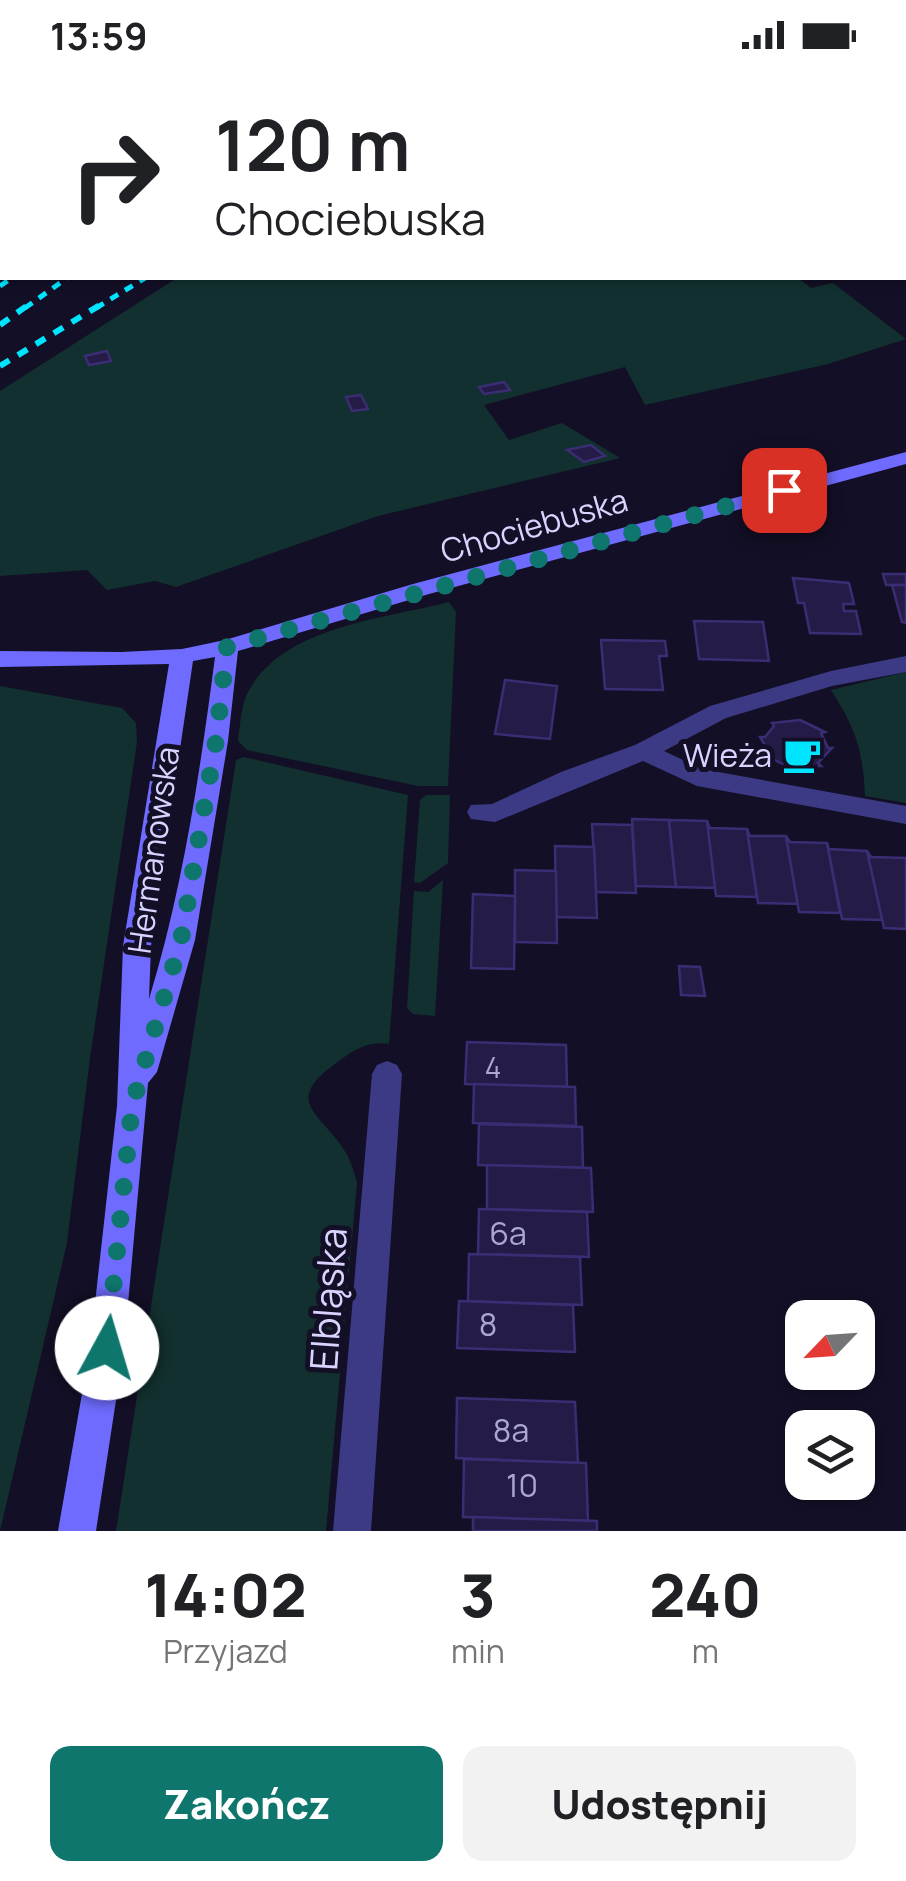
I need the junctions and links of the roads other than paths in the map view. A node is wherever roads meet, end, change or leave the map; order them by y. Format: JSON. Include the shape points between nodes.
{"nodes":[{"id":1,"x":906,"y":458,"type":"edge"},
{"id":2,"x":227,"y":647,"type":"junction"},
{"id":3,"x":182,"y":656,"type":"junction"},
{"id":4,"x":0,"y":659,"type":"edge"},
{"id":5,"x":906,"y":664,"type":"edge"},
{"id":6,"x":644,"y":752,"type":"junction"},
{"id":7,"x":480,"y":812,"type":"dead end"},
{"id":8,"x":906,"y":815,"type":"edge"},
{"id":9,"x":386,"y":1074,"type":"dead end"},
{"id":10,"x":132,"y":1106,"type":"junction"},
{"id":11,"x":77,"y":1531,"type":"edge"},
{"id":12,"x":352,"y":1531,"type":"edge"}],
"edges":[{"from":1,"to":2,"type":"street","name":"Chociebuska"},
{"from":2,"to":3,"type":"street","name":"Chociebuska"},
{"from":2,"to":10,"type":"street","name":"Hermanowska","via":[[181,940]]},
{"from":3,"to":4,"type":"street","name":"Chociebuska"},
{"from":3,"to":10,"type":"street","name":"Hermanowska","via":[[137,946]]},
{"from":5,"to":6,"type":"street","via":[[718,712]]},
{"from":6,"to":7,"type":"street","via":[[496,813]]},
{"from":6,"to":8,"type":"street","via":[[697,777]]},
{"from":9,"to":12,"type":"street","name":"Elbląska"},
{"from":10,"to":11,"type":"street","name":"Hermanowska","via":[[107,1348]]}]}
